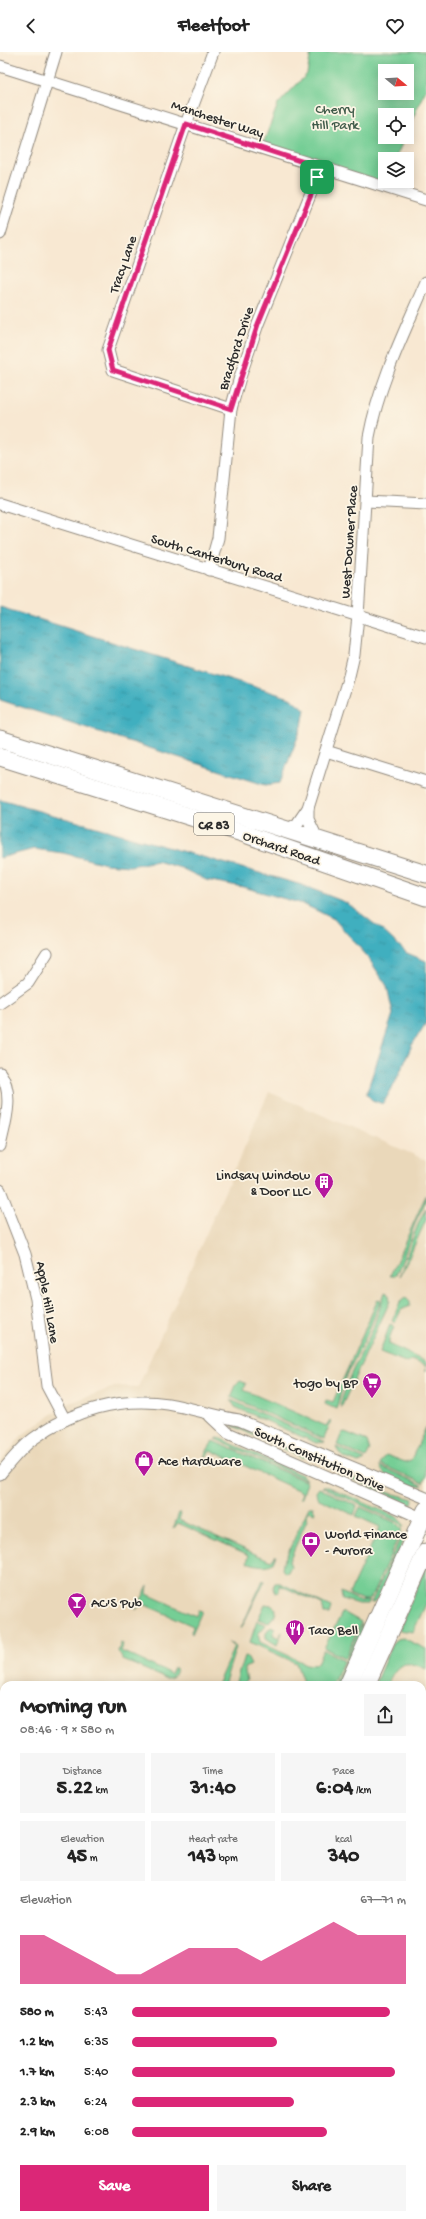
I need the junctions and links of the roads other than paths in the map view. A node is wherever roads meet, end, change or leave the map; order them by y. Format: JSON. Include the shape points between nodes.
{"nodes":[{"id":1,"x":56,"y":52,"type":"edge"},
{"id":2,"x":213,"y":52,"type":"edge"},
{"id":3,"x":0,"y":66,"type":"edge"},
{"id":4,"x":47,"y":82,"type":"junction"},
{"id":5,"x":186,"y":124,"type":"junction"},
{"id":6,"x":322,"y":168,"type":"junction"},
{"id":7,"x":426,"y":200,"type":"edge"},
{"id":8,"x":0,"y":234,"type":"edge"},
{"id":9,"x":426,"y":282,"type":"edge"},
{"id":10,"x":231,"y":409,"type":"junction"},
{"id":11,"x":366,"y":500,"type":"junction"},
{"id":12,"x":0,"y":504,"type":"edge"},
{"id":13,"x":426,"y":504,"type":"edge"},
{"id":14,"x":209,"y":570,"type":"junction"},
{"id":15,"x":358,"y":616,"type":"junction"},
{"id":16,"x":426,"y":637,"type":"edge"},
{"id":17,"x":0,"y":739,"type":"edge"},
{"id":18,"x":326,"y":751,"type":"junction"},
{"id":19,"x":0,"y":757,"type":"edge"},
{"id":20,"x":426,"y":782,"type":"edge"},
{"id":21,"x":308,"y":808,"type":"junction"},
{"id":22,"x":286,"y":830,"type":"junction"},
{"id":23,"x":318,"y":840,"type":"junction"},
{"id":24,"x":426,"y":874,"type":"edge"},
{"id":25,"x":426,"y":897,"type":"edge"},
{"id":26,"x":47,"y":953,"type":"dead end"},
{"id":27,"x":0,"y":1003,"type":"edge"},
{"id":28,"x":0,"y":1073,"type":"edge"},
{"id":29,"x":0,"y":1146,"type":"edge"},
{"id":30,"x":0,"y":1190,"type":"edge"},
{"id":31,"x":210,"y":1416,"type":"junction"},
{"id":32,"x":65,"y":1420,"type":"junction"},
{"id":33,"x":0,"y":1474,"type":"edge"},
{"id":34,"x":426,"y":1498,"type":"edge"},
{"id":35,"x":425,"y":1517,"type":"edge"},
{"id":36,"x":426,"y":1552,"type":"edge"},
{"id":37,"x":350,"y":1681,"type":"edge"},
{"id":38,"x":368,"y":1681,"type":"edge"}],
"edges":[{"from":1,"to":4,"type":"street"},
{"from":2,"to":5,"type":"street","name":"Tracy Lane"},
{"from":3,"to":4,"type":"street","name":"Manchester Way"},
{"from":4,"to":5,"type":"street","name":"Manchester Way"},
{"from":4,"to":8,"type":"street"},
{"from":5,"to":6,"type":"street","name":"Manchester Way"},
{"from":5,"to":10,"type":"street","name":"Tracy Lane","via":[[108,350],[113,370]]},
{"from":6,"to":7,"type":"street","name":"Manchester Way"},
{"from":6,"to":10,"type":"street","name":"Bradford Drive","via":[[258,324]]},
{"from":9,"to":11,"type":"street","name":"West Downer Place","via":[[384,382],[374,414],[369,437]]},
{"from":10,"to":14,"type":"street","name":"Bradford Drive","via":[[224,463],[222,511]]},
{"from":11,"to":13,"type":"street"},
{"from":11,"to":15,"type":"street","name":"West Downer Place"},
{"from":12,"to":14,"type":"street","name":"South Canterbury Road"},
{"from":14,"to":15,"type":"street","name":"South Canterbury Road"},
{"from":15,"to":16,"type":"street","name":"South Canterbury Road"},
{"from":15,"to":18,"type":"street","name":"West Downer Place","via":[[349,676]]},
{"from":17,"to":22,"type":"main road","name":"Orchard Road","number":"CR 83"},
{"from":18,"to":20,"type":"street"},
{"from":18,"to":21,"type":"street","name":"West Downer Place"},
{"from":19,"to":25,"type":"main road","name":"Orchard Road","number":"CR 83","via":[[245,834]]},
{"from":21,"to":22,"type":"street","name":"West Downer Place","via":[[297,824]]},
{"from":21,"to":23,"type":"street","name":"West Downer Place","via":[[308,819]]},
{"from":22,"to":23,"type":"main road","name":"Orchard Road","number":"CR 83"},
{"from":23,"to":24,"type":"main road","name":"Orchard Road","number":"CR 83"},
{"from":26,"to":27,"type":"street","via":[[28,982]]},
{"from":28,"to":29,"type":"street","via":[[9,1106]]},
{"from":30,"to":32,"type":"street","name":"Apple Hill Lane","via":[[25,1254],[36,1299],[47,1386]]},
{"from":31,"to":32,"type":"street","name":"South Constitution Drive","via":[[168,1404],[132,1402],[90,1409]]},
{"from":31,"to":34,"type":"street","name":"South Constitution Drive","via":[[239,1420]]},
{"from":31,"to":35,"type":"street","name":"South Constitution Drive","via":[[228,1434]]},
{"from":32,"to":33,"type":"street","name":"South Constitution Drive","via":[[33,1439]]},
{"from":35,"to":37,"type":"main road"},
{"from":36,"to":38,"type":"main road"}]}
